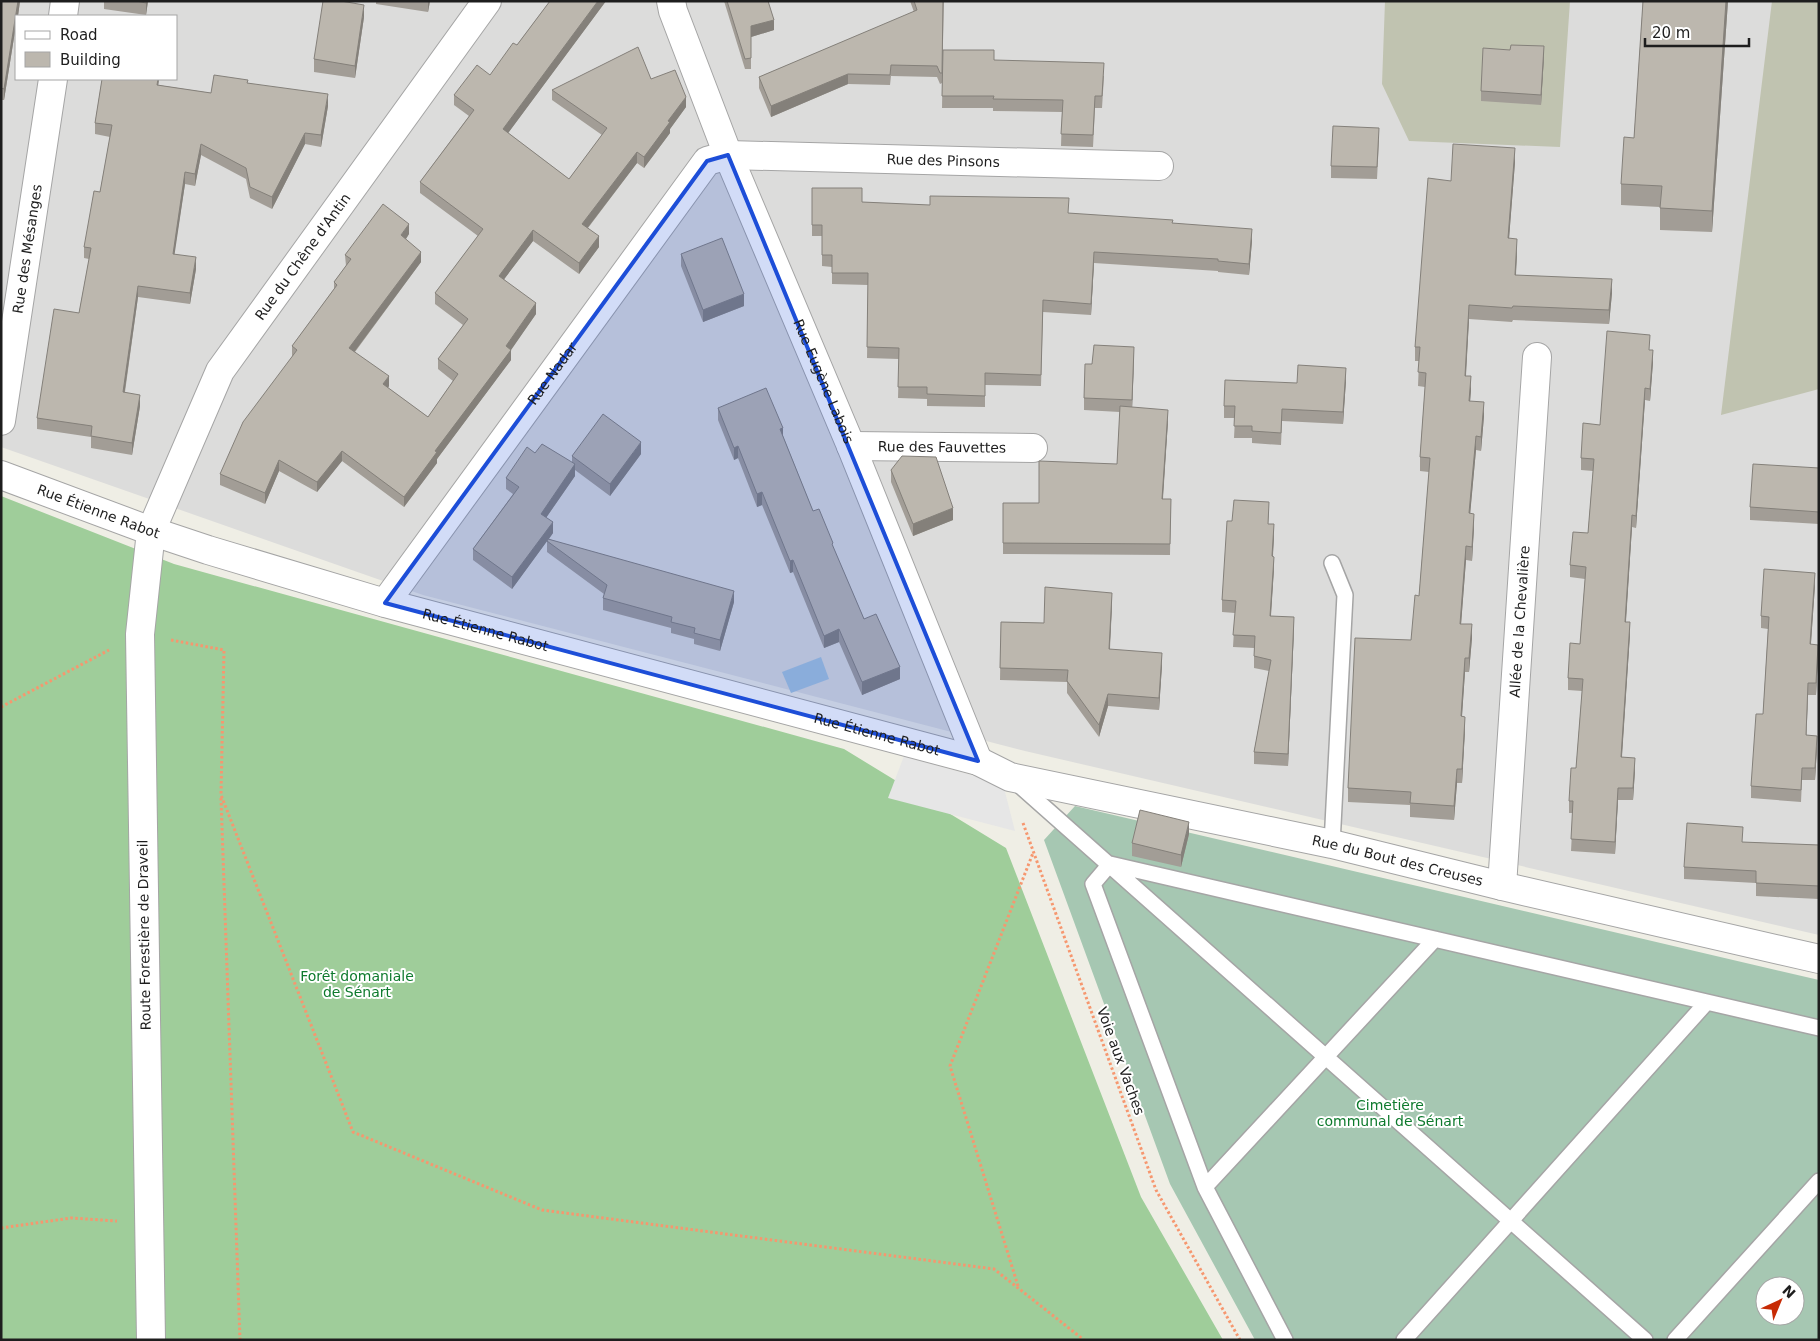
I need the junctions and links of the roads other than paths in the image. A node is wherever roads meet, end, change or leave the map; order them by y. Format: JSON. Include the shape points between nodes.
{"nodes":[{"id":1,"x":65,"y":1,"type":"edge"},
{"id":2,"x":487,"y":1,"type":"edge"},
{"id":3,"x":671,"y":1,"type":"edge"},
{"id":4,"x":63,"y":15,"type":"edge"},
{"id":5,"x":53,"y":80,"type":"edge"},
{"id":6,"x":728,"y":155,"type":"junction"},
{"id":7,"x":1160,"y":166,"type":"dead end"},
{"id":8,"x":1537,"y":358,"type":"dead end"},
{"id":9,"x":1,"y":421,"type":"edge"},
{"id":10,"x":851,"y":446,"type":"junction"},
{"id":11,"x":1033,"y":448,"type":"dead end"},
{"id":12,"x":1,"y":475,"type":"edge"},
{"id":13,"x":151,"y":531,"type":"junction"},
{"id":14,"x":1332,"y":563,"type":"dead end"},
{"id":15,"x":385,"y":603,"type":"junction"},
{"id":16,"x":978,"y":761,"type":"junction"},
{"id":17,"x":1010,"y":777,"type":"junction"},
{"id":18,"x":1332,"y":844,"type":"junction"},
{"id":19,"x":1110,"y":864,"type":"junction"},
{"id":20,"x":1502,"y":886,"type":"junction"},
{"id":21,"x":1435,"y":939,"type":"junction"},
{"id":22,"x":1819,"y":959,"type":"edge"},
{"id":23,"x":1707,"y":1002,"type":"junction"},
{"id":24,"x":1819,"y":1028,"type":"edge"},
{"id":25,"x":1326,"y":1056,"type":"junction"},
{"id":26,"x":1819,"y":1181,"type":"edge"},
{"id":27,"x":1205,"y":1187,"type":"junction"},
{"id":28,"x":1511,"y":1220,"type":"junction"},
{"id":29,"x":1680,"y":1339,"type":"edge"},
{"id":30,"x":150,"y":1340,"type":"edge"},
{"id":31,"x":1285,"y":1340,"type":"edge"},
{"id":32,"x":1404,"y":1340,"type":"edge"},
{"id":33,"x":1645,"y":1340,"type":"edge"}],
"edges":[{"from":1,"to":4,"type":"street"},
{"from":2,"to":13,"type":"street","name":"Rue du Chêne d'Antin","via":[[220,371]]},
{"from":3,"to":6,"type":"street","name":"Rue Eugène Labois"},
{"from":5,"to":9,"type":"street","name":"Rue des Mésanges"},
{"from":6,"to":7,"type":"street","name":"Rue des Pinsons"},
{"from":6,"to":10,"type":"street","name":"Rue Eugène Labois"},
{"from":6,"to":15,"type":"street","name":"Rue Nadar","via":[[707,161]]},
{"from":8,"to":20,"type":"street","name":"Allée de la Chevalière"},
{"from":10,"to":11,"type":"street","name":"Rue des Fauvettes"},
{"from":10,"to":16,"type":"street","name":"Rue Eugène Labois"},
{"from":12,"to":13,"type":"street","name":"Rue Étienne Rabot"},
{"from":13,"to":15,"type":"street","name":"Rue Étienne Rabot"},
{"from":13,"to":30,"type":"street","name":"Route Forestière de Draveil","via":[[140,634]]},
{"from":14,"to":18,"type":"lane","via":[[1345,595]]},
{"from":15,"to":16,"type":"street","name":"Rue Étienne Rabot"},
{"from":16,"to":17,"type":"street","name":"Rue du Bout des Creuses"},
{"from":17,"to":18,"type":"street","name":"Rue du Bout des Creuses"},
{"from":17,"to":19,"type":"lane"},
{"from":18,"to":20,"type":"street","name":"Rue du Bout des Creuses"},
{"from":19,"to":21,"type":"lane"},
{"from":19,"to":25,"type":"lane"},
{"from":19,"to":27,"type":"lane","via":[[1093,884]]},
{"from":20,"to":22,"type":"street","name":"Rue du Bout des Creuses"},
{"from":21,"to":23,"type":"lane"},
{"from":21,"to":25,"type":"lane"},
{"from":23,"to":24,"type":"lane"},
{"from":23,"to":28,"type":"lane"},
{"from":25,"to":27,"type":"lane"},
{"from":25,"to":28,"type":"lane"},
{"from":26,"to":29,"type":"lane"},
{"from":27,"to":31,"type":"lane"},
{"from":28,"to":32,"type":"lane"},
{"from":28,"to":33,"type":"lane"}]}
